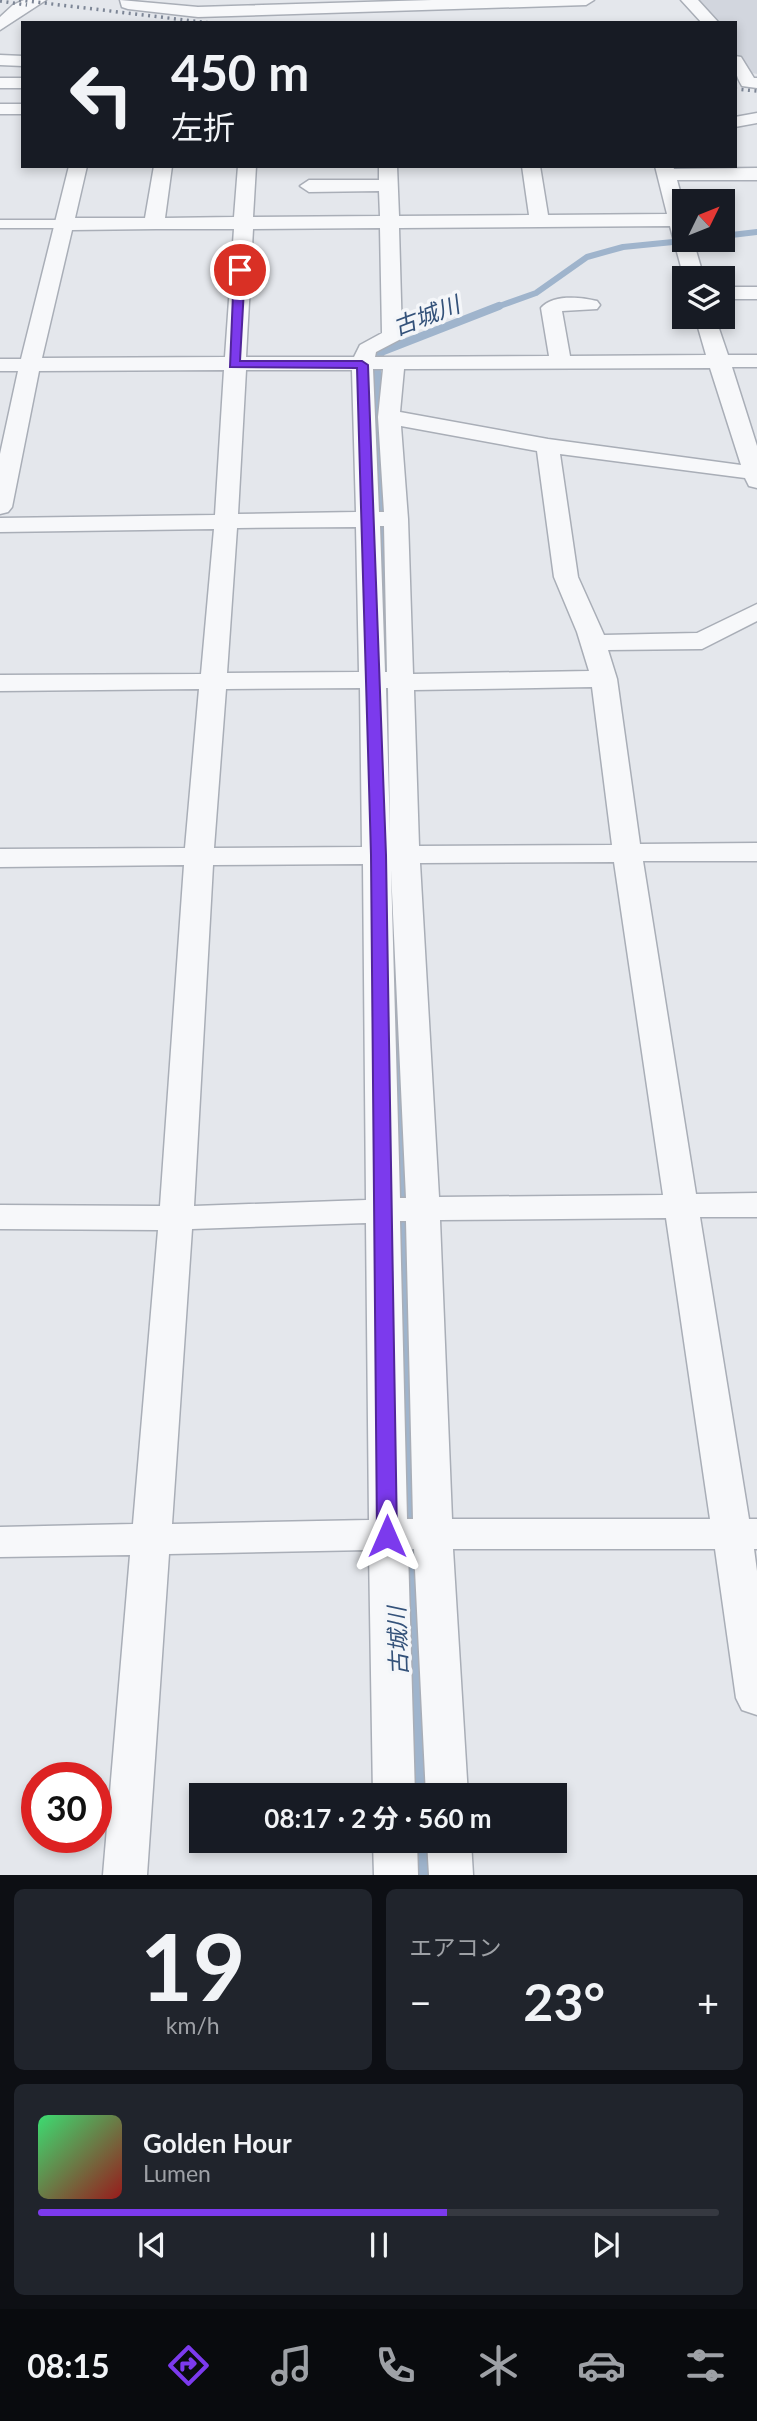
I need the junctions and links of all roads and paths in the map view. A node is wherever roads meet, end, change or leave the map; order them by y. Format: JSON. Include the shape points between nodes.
{"nodes":[{"id":1,"x":38,"y":0,"type":"edge"},
{"id":2,"x":128,"y":0,"type":"edge"},
{"id":3,"x":586,"y":0,"type":"edge"},
{"id":4,"x":689,"y":0,"type":"edge"},
{"id":5,"x":387,"y":3,"type":"edge"},
{"id":6,"x":0,"y":6,"type":"edge"},
{"id":7,"x":19,"y":8,"type":"junction"},
{"id":8,"x":400,"y":21,"type":"edge"},
{"id":9,"x":709,"y":21,"type":"edge"},
{"id":10,"x":4,"y":33,"type":"edge"},
{"id":11,"x":0,"y":60,"type":"edge"},
{"id":12,"x":21,"y":61,"type":"edge"},
{"id":13,"x":737,"y":63,"type":"edge"},
{"id":14,"x":753,"y":79,"type":"edge"},
{"id":15,"x":0,"y":83,"type":"edge"},
{"id":16,"x":21,"y":83,"type":"edge"},
{"id":17,"x":737,"y":94,"type":"edge"},
{"id":18,"x":757,"y":97,"type":"edge"},
{"id":19,"x":0,"y":109,"type":"edge"},
{"id":20,"x":21,"y":109,"type":"edge"},
{"id":21,"x":757,"y":118,"type":"edge"},
{"id":22,"x":737,"y":123,"type":"edge"},
{"id":23,"x":737,"y":123,"type":"edge"},
{"id":24,"x":757,"y":126,"type":"edge"},
{"id":25,"x":78,"y":168,"type":"edge"},
{"id":26,"x":163,"y":168,"type":"edge"},
{"id":27,"x":247,"y":168,"type":"edge"},
{"id":28,"x":531,"y":168,"type":"edge"},
{"id":29,"x":666,"y":171,"type":"edge"},
{"id":30,"x":757,"y":174,"type":"edge"},
{"id":31,"x":389,"y":175,"type":"edge"},
{"id":32,"x":309,"y":186,"type":"dead end"},
{"id":33,"x":672,"y":196,"type":"edge"},
{"id":34,"x":672,"y":220,"type":"edge"},
{"id":35,"x":391,"y":222,"type":"junction"},
{"id":36,"x":540,"y":222,"type":"junction"},
{"id":37,"x":243,"y":223,"type":"junction"},
{"id":38,"x":0,"y":224,"type":"edge"},
{"id":39,"x":65,"y":224,"type":"junction"},
{"id":40,"x":154,"y":224,"type":"junction"},
{"id":41,"x":735,"y":293,"type":"edge"},
{"id":42,"x":757,"y":293,"type":"edge"},
{"id":43,"x":590,"y":305,"type":"dead end"},
{"id":44,"x":708,"y":329,"type":"edge"},
{"id":45,"x":717,"y":361,"type":"junction"},
{"id":46,"x":757,"y":361,"type":"edge"},
{"id":47,"x":561,"y":363,"type":"junction"},
{"id":48,"x":378,"y":364,"type":"junction"},
{"id":49,"x":0,"y":365,"type":"edge"},
{"id":50,"x":30,"y":365,"type":"junction"},
{"id":51,"x":234,"y":365,"type":"junction"},
{"id":52,"x":389,"y":417,"type":"junction"},
{"id":53,"x":548,"y":446,"type":"junction"},
{"id":54,"x":755,"y":466,"type":"edge"},
{"id":55,"x":0,"y":507,"type":"edge"},
{"id":56,"x":382,"y":520,"type":"junction"},
{"id":57,"x":226,"y":522,"type":"junction"},
{"id":58,"x":0,"y":524,"type":"edge"},
{"id":59,"x":757,"y":611,"type":"edge"},
{"id":60,"x":593,"y":643,"type":"junction"},
{"id":61,"x":604,"y":679,"type":"junction"},
{"id":62,"x":391,"y":681,"type":"junction"},
{"id":63,"x":0,"y":683,"type":"edge"},
{"id":64,"x":214,"y":683,"type":"junction"},
{"id":65,"x":757,"y":852,"type":"edge"},
{"id":66,"x":626,"y":853,"type":"junction"},
{"id":67,"x":392,"y":855,"type":"junction"},
{"id":68,"x":199,"y":856,"type":"junction"},
{"id":69,"x":0,"y":858,"type":"edge"},
{"id":70,"x":757,"y":1205,"type":"edge"},
{"id":71,"x":681,"y":1206,"type":"junction"},
{"id":72,"x":423,"y":1209,"type":"junction"},
{"id":73,"x":383,"y":1211,"type":"junction"},
{"id":74,"x":0,"y":1217,"type":"edge"},
{"id":75,"x":176,"y":1218,"type":"junction"},
{"id":76,"x":433,"y":1534,"type":"junction"},
{"id":77,"x":744,"y":1534,"type":"edge"},
{"id":78,"x":387,"y":1536,"type":"junction"},
{"id":79,"x":151,"y":1541,"type":"junction"},
{"id":80,"x":0,"y":1542,"type":"edge"},
{"id":81,"x":757,"y":1698,"type":"edge"},
{"id":82,"x":394,"y":1783,"type":"edge"},
{"id":83,"x":446,"y":1783,"type":"edge"},
{"id":84,"x":395,"y":1853,"type":"edge"},
{"id":85,"x":450,"y":1853,"type":"edge"},
{"id":86,"x":125,"y":1875,"type":"edge"},
{"id":87,"x":396,"y":1875,"type":"edge"},
{"id":88,"x":451,"y":1875,"type":"edge"}],
"edges":[{"from":1,"to":7,"type":"street"},
{"from":2,"to":5,"type":"street","via":[[128,4],[198,12]]},
{"from":3,"to":5,"type":"street"},
{"from":4,"to":9,"type":"street"},
{"from":5,"to":8,"type":"street"},
{"from":6,"to":7,"type":"street"},
{"from":7,"to":10,"type":"street"},
{"from":11,"to":12,"type":"street"},
{"from":13,"to":14,"type":"street"},
{"from":15,"to":16,"type":"street"},
{"from":17,"to":18,"type":"street"},
{"from":19,"to":20,"type":"street"},
{"from":21,"to":22,"type":"street"},
{"from":23,"to":24,"type":"street"},
{"from":25,"to":39,"type":"street"},
{"from":26,"to":40,"type":"street"},
{"from":27,"to":37,"type":"street"},
{"from":28,"to":36,"type":"street"},
{"from":29,"to":30,"type":"street"},
{"from":29,"to":33,"type":"street"},
{"from":31,"to":32,"type":"street"},
{"from":31,"to":35,"type":"street"},
{"from":34,"to":36,"type":"street"},
{"from":35,"to":36,"type":"street"},
{"from":35,"to":37,"type":"street"},
{"from":35,"to":48,"type":"street","via":[[391,336],[368,349]]},
{"from":37,"to":40,"type":"street"},
{"from":37,"to":51,"type":"street"},
{"from":38,"to":39,"type":"street"},
{"from":39,"to":40,"type":"street"},
{"from":39,"to":50,"type":"street"},
{"from":41,"to":42,"type":"street"},
{"from":43,"to":47,"type":"street","via":[[551,308]]},
{"from":44,"to":45,"type":"street"},
{"from":45,"to":46,"type":"street"},
{"from":45,"to":47,"type":"street"},
{"from":45,"to":54,"type":"street"},
{"from":47,"to":48,"type":"street"},
{"from":48,"to":51,"type":"street"},
{"from":48,"to":52,"type":"street"},
{"from":48,"to":56,"type":"street"},
{"from":49,"to":50,"type":"street"},
{"from":50,"to":51,"type":"street"},
{"from":50,"to":55,"type":"street"},
{"from":51,"to":57,"type":"street"},
{"from":52,"to":53,"type":"street"},
{"from":52,"to":56,"type":"street"},
{"from":53,"to":54,"type":"street","via":[[741,471]]},
{"from":53,"to":60,"type":"street","via":[[566,577]]},
{"from":56,"to":57,"type":"street"},
{"from":56,"to":62,"type":"street"},
{"from":57,"to":58,"type":"street"},
{"from":57,"to":64,"type":"street"},
{"from":59,"to":60,"type":"street","via":[[702,641]]},
{"from":60,"to":61,"type":"street"},
{"from":61,"to":62,"type":"street"},
{"from":61,"to":66,"type":"street"},
{"from":62,"to":64,"type":"street"},
{"from":62,"to":67,"type":"street"},
{"from":63,"to":64,"type":"street"},
{"from":64,"to":68,"type":"street"},
{"from":65,"to":66,"type":"street"},
{"from":66,"to":67,"type":"street"},
{"from":66,"to":71,"type":"street"},
{"from":67,"to":68,"type":"street"},
{"from":67,"to":72,"type":"street"},
{"from":67,"to":73,"type":"street"},
{"from":68,"to":69,"type":"street"},
{"from":68,"to":75,"type":"street"},
{"from":70,"to":71,"type":"street"},
{"from":71,"to":72,"type":"street"},
{"from":71,"to":77,"type":"street"},
{"from":72,"to":73,"type":"street"},
{"from":72,"to":76,"type":"street"},
{"from":73,"to":75,"type":"street"},
{"from":73,"to":78,"type":"street"},
{"from":74,"to":75,"type":"street"},
{"from":75,"to":79,"type":"street"},
{"from":76,"to":77,"type":"street"},
{"from":76,"to":78,"type":"street"},
{"from":76,"to":83,"type":"street"},
{"from":77,"to":81,"type":"street"},
{"from":78,"to":79,"type":"street"},
{"from":78,"to":82,"type":"street"},
{"from":79,"to":80,"type":"street"},
{"from":79,"to":86,"type":"street"},
{"from":84,"to":87,"type":"street"},
{"from":85,"to":88,"type":"street"}]}
